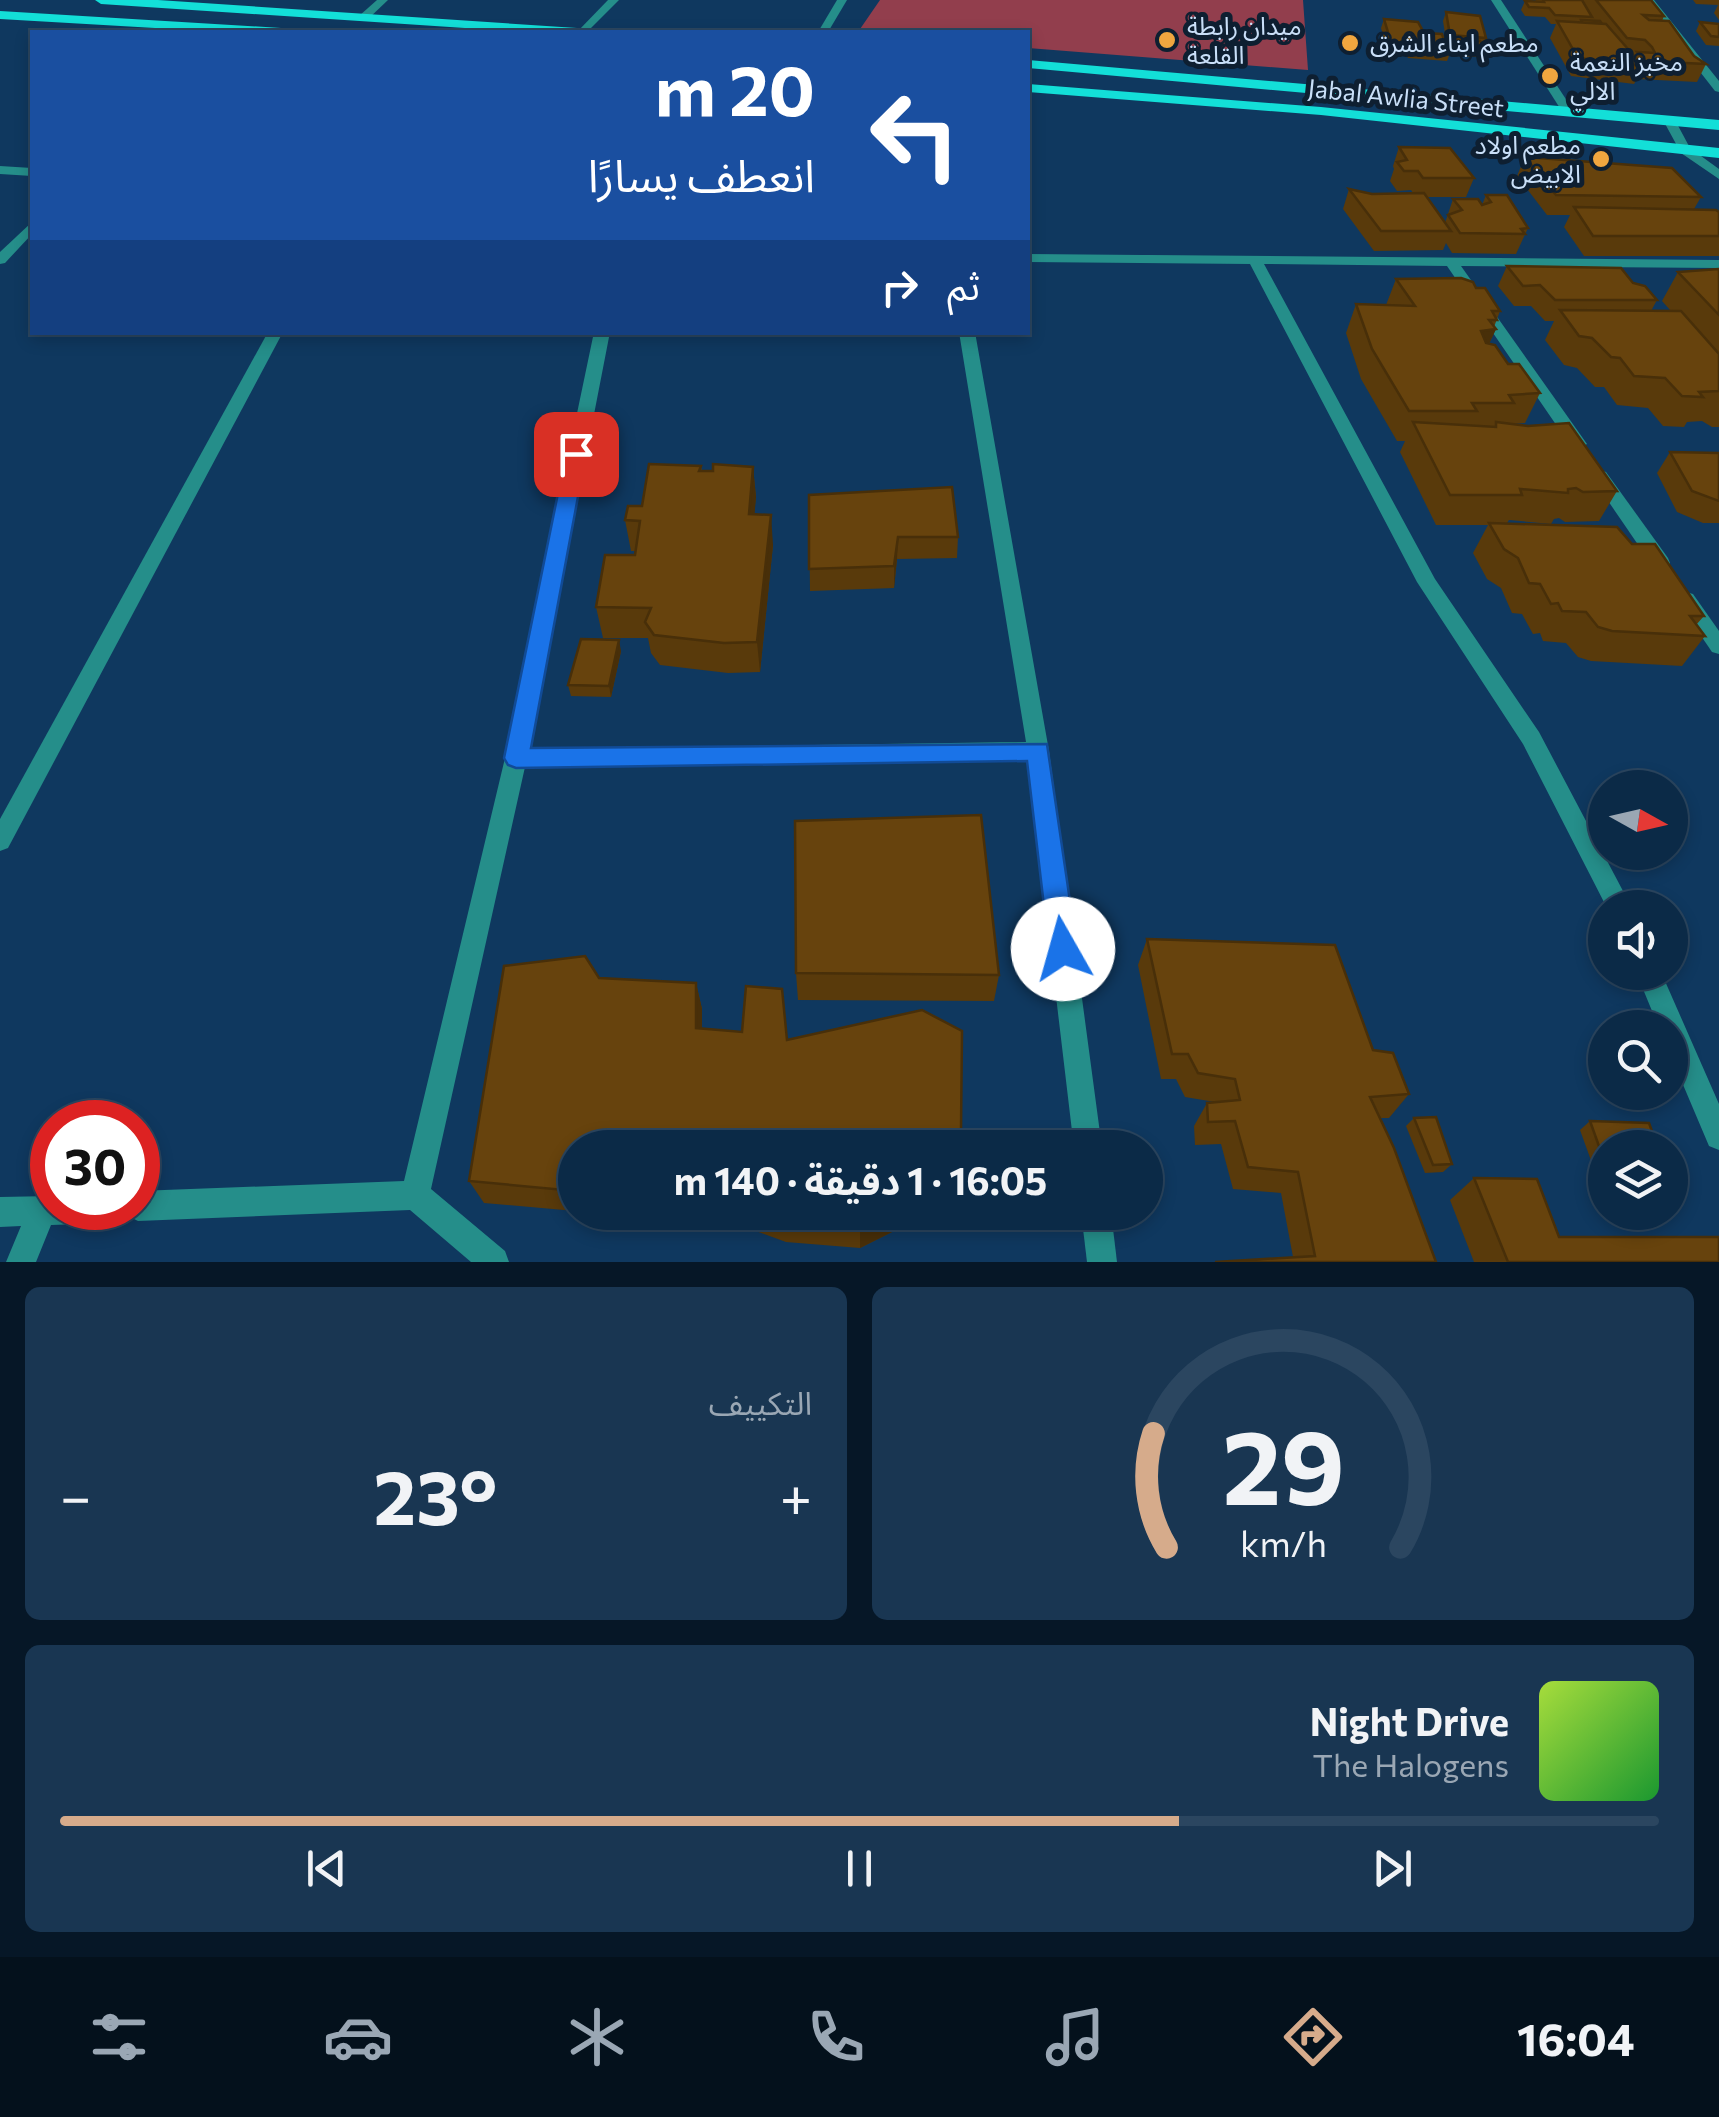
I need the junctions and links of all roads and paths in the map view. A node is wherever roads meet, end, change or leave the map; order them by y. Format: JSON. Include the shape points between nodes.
{"nodes":[{"id":1,"x":101,"y":0,"type":"edge"},
{"id":2,"x":383,"y":0,"type":"edge"},
{"id":3,"x":614,"y":0,"type":"edge"},
{"id":4,"x":842,"y":0,"type":"edge"},
{"id":5,"x":1496,"y":0,"type":"edge"},
{"id":6,"x":1649,"y":0,"type":"edge"},
{"id":7,"x":0,"y":15,"type":"edge"},
{"id":8,"x":363,"y":18,"type":"junction"},
{"id":9,"x":228,"y":30,"type":"edge"},
{"id":10,"x":549,"y":30,"type":"edge"},
{"id":11,"x":582,"y":30,"type":"edge"},
{"id":12,"x":824,"y":30,"type":"edge"},
{"id":13,"x":1030,"y":64,"type":"edge"},
{"id":14,"x":1030,"y":88,"type":"edge"},
{"id":15,"x":1719,"y":89,"type":"edge"},
{"id":16,"x":1567,"y":110,"type":"junction"},
{"id":17,"x":1669,"y":120,"type":"junction"},
{"id":18,"x":1719,"y":125,"type":"edge"},
{"id":19,"x":1685,"y":150,"type":"junction"},
{"id":20,"x":1719,"y":153,"type":"edge"},
{"id":21,"x":0,"y":170,"type":"edge"},
{"id":22,"x":30,"y":172,"type":"edge"},
{"id":23,"x":1719,"y":175,"type":"edge"},
{"id":24,"x":30,"y":228,"type":"edge"},
{"id":25,"x":1030,"y":258,"type":"edge"},
{"id":26,"x":0,"y":260,"type":"edge"},
{"id":27,"x":1255,"y":260,"type":"junction"},
{"id":28,"x":1450,"y":262,"type":"junction"},
{"id":29,"x":1719,"y":264,"type":"edge"},
{"id":30,"x":274,"y":335,"type":"edge"},
{"id":31,"x":601,"y":335,"type":"edge"},
{"id":32,"x":968,"y":335,"type":"edge"},
{"id":33,"x":1719,"y":647,"type":"edge"},
{"id":34,"x":1038,"y":751,"type":"junction"},
{"id":35,"x":516,"y":758,"type":"junction"},
{"id":36,"x":0,"y":841,"type":"edge"},
{"id":37,"x":1611,"y":890,"type":"edge"},
{"id":38,"x":1656,"y":990,"type":"edge"},
{"id":39,"x":1086,"y":1130,"type":"edge"},
{"id":40,"x":1719,"y":1136,"type":"edge"},
{"id":41,"x":415,"y":1195,"type":"junction"},
{"id":42,"x":160,"y":1205,"type":"edge"},
{"id":43,"x":30,"y":1211,"type":"edge"},
{"id":44,"x":0,"y":1212,"type":"edge"},
{"id":45,"x":35,"y":1230,"type":"edge"},
{"id":46,"x":1098,"y":1230,"type":"edge"},
{"id":47,"x":21,"y":1262,"type":"edge"},
{"id":48,"x":494,"y":1262,"type":"edge"},
{"id":49,"x":1102,"y":1262,"type":"edge"}],
"edges":[{"from":1,"to":8,"type":"main road"},
{"from":2,"to":8,"type":"street"},
{"from":3,"to":11,"type":"street"},
{"from":4,"to":12,"type":"street"},
{"from":5,"to":16,"type":"street"},
{"from":6,"to":15,"type":"street"},
{"from":7,"to":9,"type":"main road"},
{"from":8,"to":10,"type":"main road"},
{"from":13,"to":16,"type":"main road","name":"Jabal Awlia Street"},
{"from":14,"to":19,"type":"main road","name":"Jabal Awlia Street"},
{"from":16,"to":17,"type":"main road","name":"Jabal Awlia Street"},
{"from":17,"to":18,"type":"main road","name":"Jabal Awlia Street"},
{"from":17,"to":19,"type":"street"},
{"from":19,"to":20,"type":"main road","name":"Jabal Awlia Street"},
{"from":19,"to":23,"type":"street"},
{"from":21,"to":22,"type":"street"},
{"from":24,"to":26,"type":"street"},
{"from":25,"to":27,"type":"street"},
{"from":27,"to":28,"type":"street"},
{"from":27,"to":37,"type":"street","via":[[1426,582],[1531,738]]},
{"from":28,"to":29,"type":"street"},
{"from":28,"to":33,"type":"street"},
{"from":30,"to":36,"type":"street"},
{"from":31,"to":35,"type":"street"},
{"from":32,"to":34,"type":"street"},
{"from":34,"to":35,"type":"street"},
{"from":34,"to":39,"type":"street"},
{"from":35,"to":41,"type":"street"},
{"from":38,"to":40,"type":"street"},
{"from":41,"to":42,"type":"street"},
{"from":41,"to":48,"type":"street"},
{"from":43,"to":44,"type":"street"},
{"from":45,"to":47,"type":"street"},
{"from":46,"to":49,"type":"street"}]}
